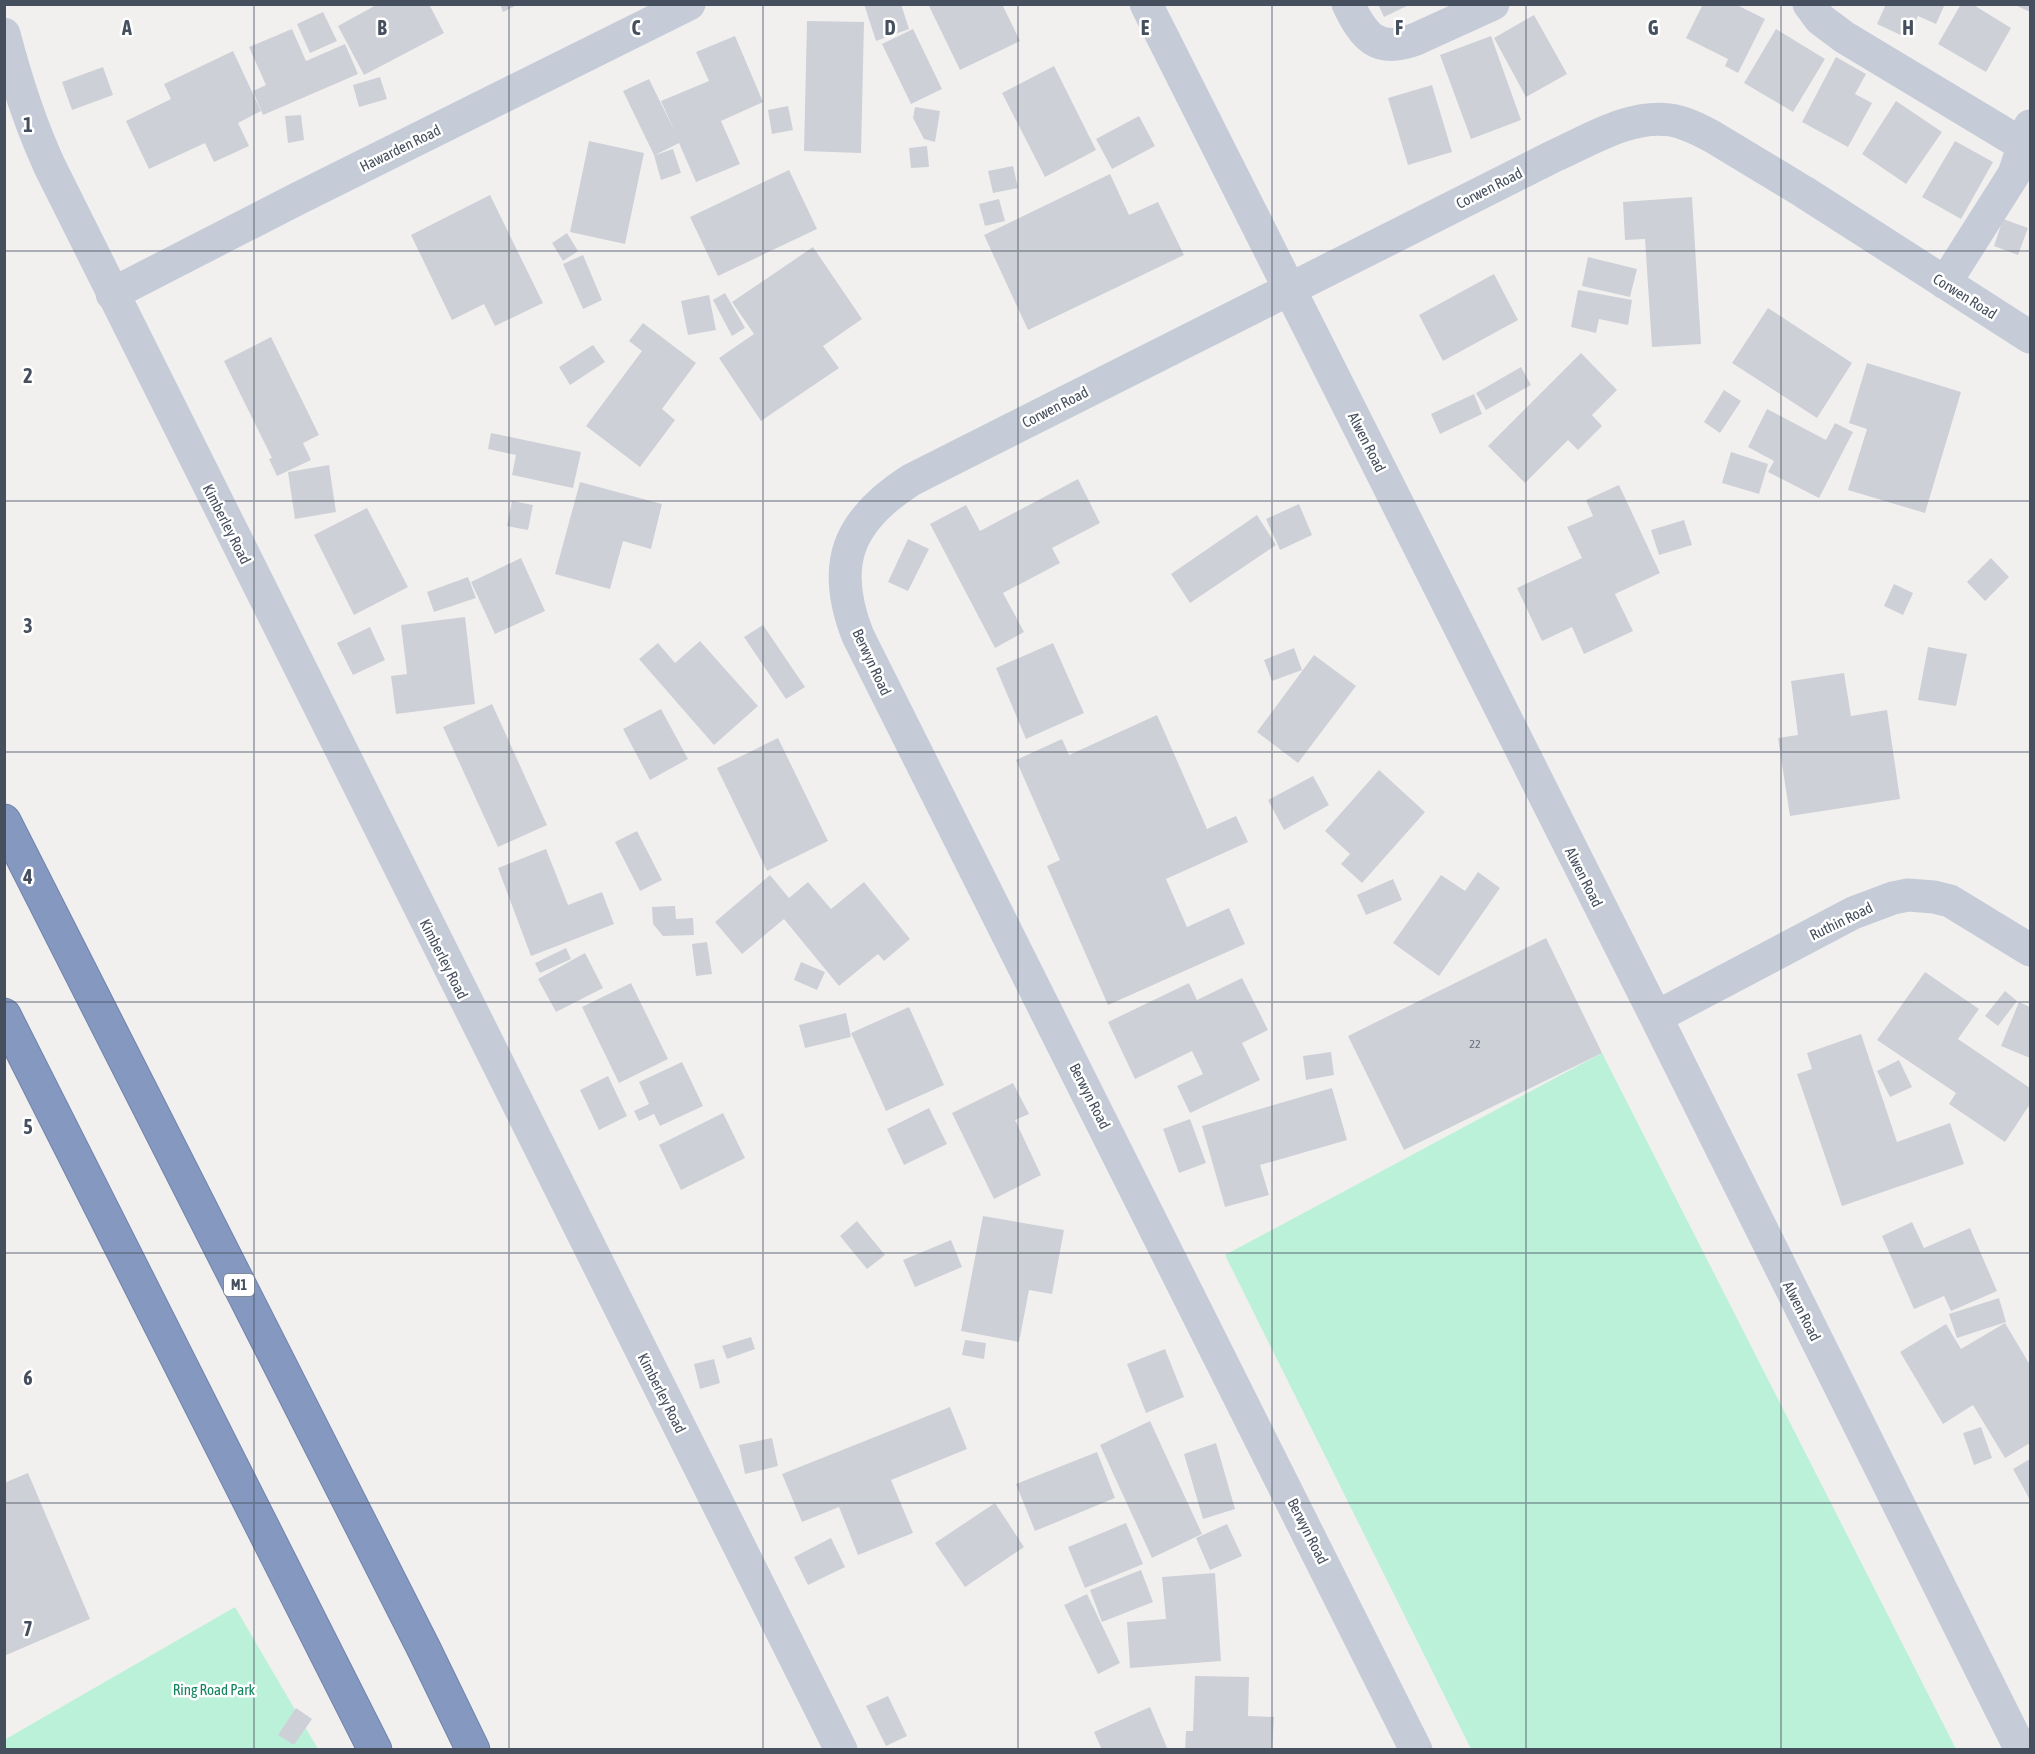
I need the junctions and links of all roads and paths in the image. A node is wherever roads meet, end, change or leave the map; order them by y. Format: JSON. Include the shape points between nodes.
{"nodes":[{"id":1,"x":689,"y":4,"type":"edge"},
{"id":2,"x":1146,"y":4,"type":"edge"},
{"id":3,"x":1348,"y":4,"type":"edge"},
{"id":4,"x":1493,"y":4,"type":"edge"},
{"id":5,"x":1809,"y":4,"type":"edge"},
{"id":6,"x":4,"y":33,"type":"edge"},
{"id":7,"x":2028,"y":136,"type":"edge"},
{"id":8,"x":1945,"y":283,"type":"junction"},
{"id":9,"x":1290,"y":288,"type":"junction"},
{"id":10,"x":112,"y":294,"type":"junction"},
{"id":11,"x":2031,"y":337,"type":"edge"},
{"id":12,"x":938,"y":466,"type":"joint"},
{"id":13,"x":4,"y":821,"type":"edge"},
{"id":14,"x":2031,"y":950,"type":"edge"},
{"id":15,"x":4,"y":1015,"type":"edge"},
{"id":16,"x":1656,"y":1017,"type":"junction"},
{"id":17,"x":375,"y":1749,"type":"edge"},
{"id":18,"x":473,"y":1749,"type":"edge"},
{"id":19,"x":841,"y":1749,"type":"edge"},
{"id":20,"x":1416,"y":1749,"type":"edge"},
{"id":21,"x":2021,"y":1749,"type":"edge"}],
"edges":[{"from":1,"to":10,"type":"street","name":"Hawarden Road"},
{"from":2,"to":9,"type":"street","name":"Alwen Road"},
{"from":3,"to":4,"type":"street","via":[[1370,38],[1391,44],[1406,43]]},
{"from":5,"to":7,"type":"street","via":[[1820,19],[1844,37]]},
{"from":6,"to":10,"type":"street","name":"Kimberley Road","via":[[27,112]]},
{"from":7,"to":8,"type":"street","via":[[2014,174]]},
{"from":8,"to":9,"type":"street","name":"Corwen Road","via":[[1699,129],[1670,120],[1655,120],[1618,128],[1554,156]]},
{"from":8,"to":11,"type":"street","name":"Corwen Road"},
{"from":9,"to":12,"type":"street","name":"Corwen Road"},
{"from":9,"to":16,"type":"street","name":"Alwen Road"},
{"from":10,"to":19,"type":"street","name":"Kimberley Road"},
{"from":12,"to":20,"type":"street","name":"Berwyn Road","via":[[888,495],[863,521],[845,567],[849,613]]},
{"from":13,"to":18,"type":"highway","number":"M1"},
{"from":14,"to":16,"type":"street","name":"Ruthin Road","via":[[1950,901],[1908,895],[1853,913]]},
{"from":15,"to":17,"type":"highway"},
{"from":16,"to":21,"type":"street","name":"Alwen Road"}]}
